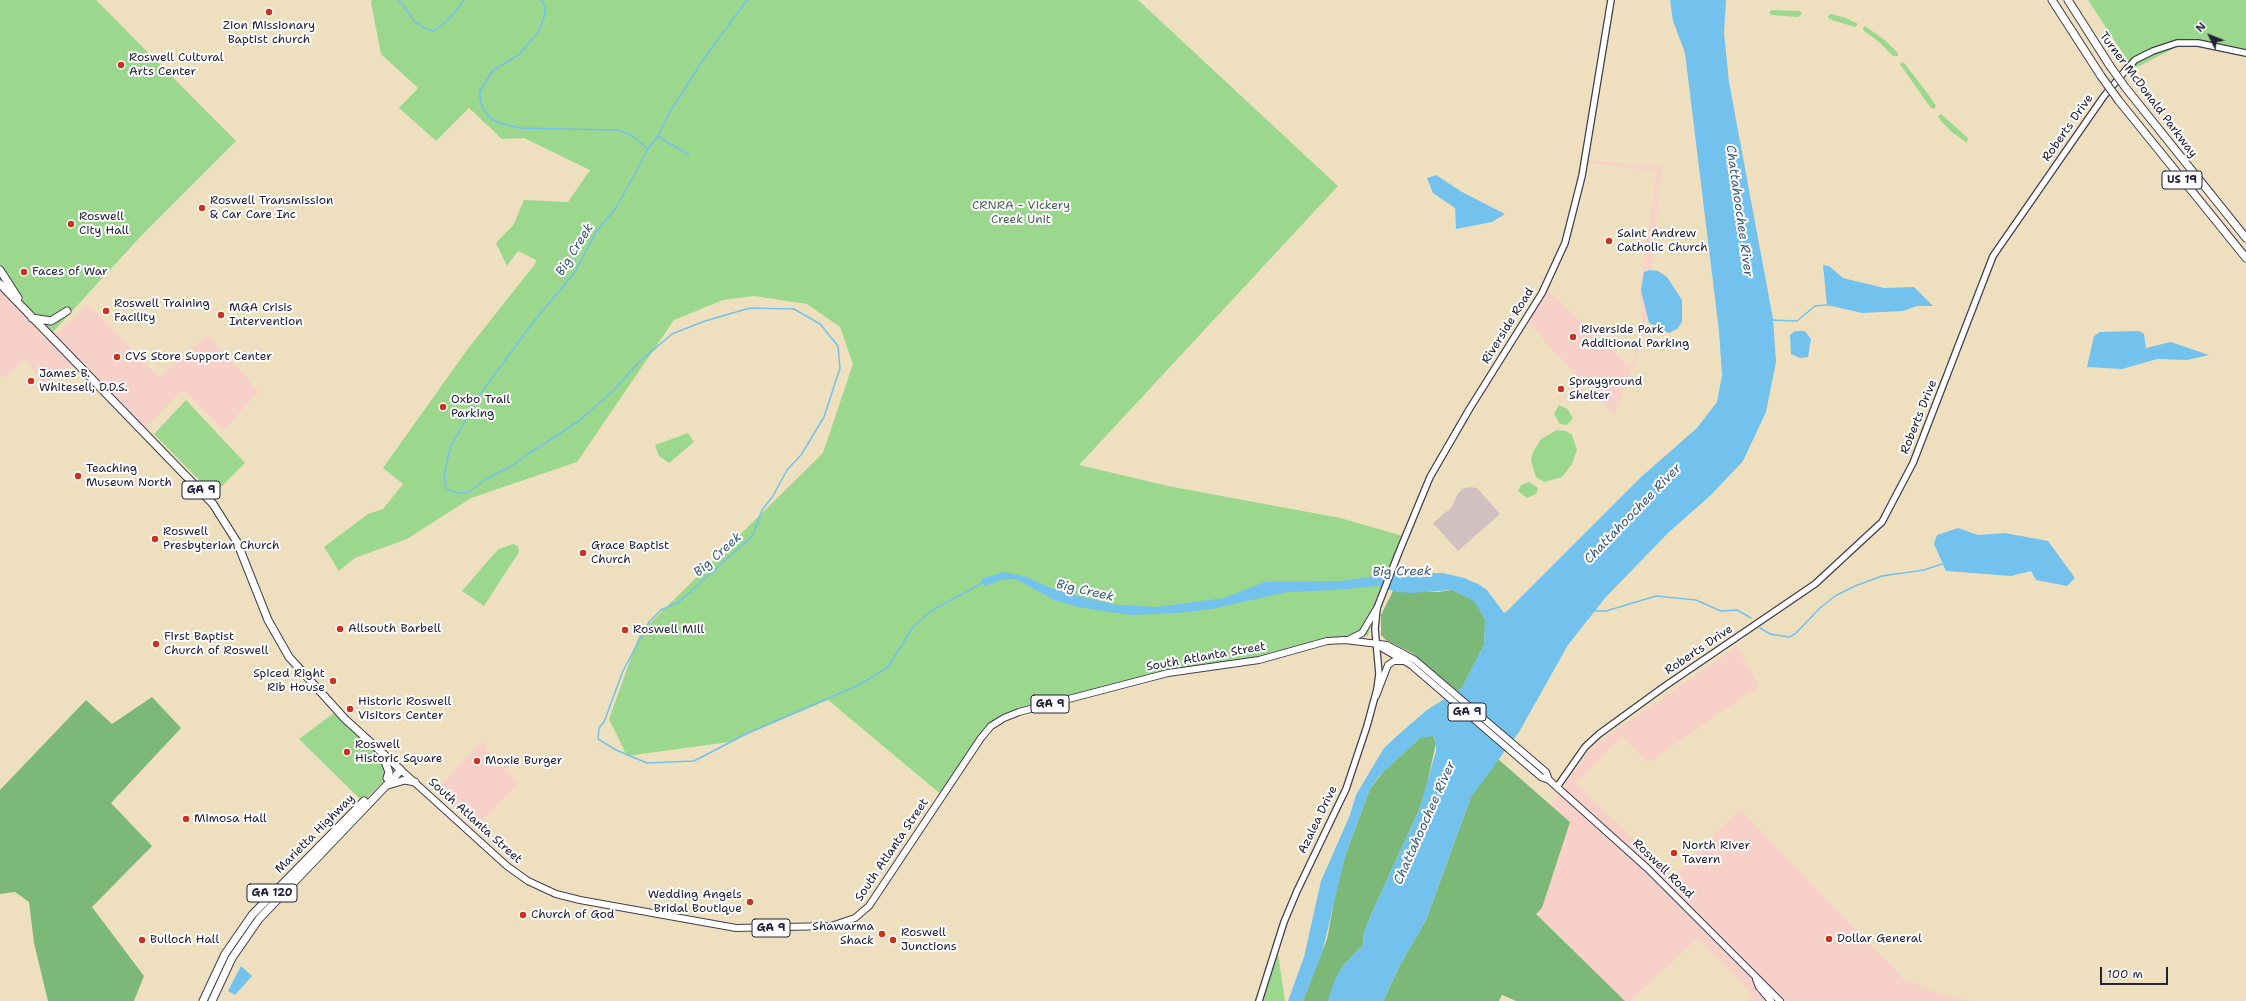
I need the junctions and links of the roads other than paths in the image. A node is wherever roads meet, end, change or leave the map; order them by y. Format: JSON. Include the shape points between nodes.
{"nodes":[{"id":1,"x":1610,"y":0,"type":"edge"},
{"id":2,"x":2052,"y":0,"type":"edge"},
{"id":3,"x":2068,"y":0,"type":"edge"},
{"id":4,"x":2246,"y":53,"type":"edge"},
{"id":5,"x":2246,"y":238,"type":"edge"},
{"id":6,"x":2246,"y":258,"type":"edge"},
{"id":7,"x":0,"y":270,"type":"edge"},
{"id":8,"x":0,"y":284,"type":"edge"},
{"id":9,"x":67,"y":311,"type":"dead end"},
{"id":10,"x":30,"y":316,"type":"junction"},
{"id":11,"x":1377,"y":608,"type":"junction"},
{"id":12,"x":1345,"y":640,"type":"junction"},
{"id":13,"x":1377,"y":645,"type":"junction"},
{"id":14,"x":1404,"y":661,"type":"junction"},
{"id":15,"x":1376,"y":696,"type":"junction"},
{"id":16,"x":380,"y":751,"type":"junction"},
{"id":17,"x":1519,"y":753,"type":"junction"},
{"id":18,"x":400,"y":768,"type":"junction"},
{"id":19,"x":387,"y":778,"type":"junction"},
{"id":20,"x":415,"y":782,"type":"junction"},
{"id":21,"x":1557,"y":787,"type":"junction"},
{"id":22,"x":381,"y":790,"type":"junction"},
{"id":23,"x":1756,"y":979,"type":"junction"},
{"id":24,"x":203,"y":1001,"type":"edge"},
{"id":25,"x":212,"y":1001,"type":"edge"},
{"id":26,"x":1259,"y":1001,"type":"edge"},
{"id":27,"x":1771,"y":1001,"type":"edge"},
{"id":28,"x":1780,"y":1001,"type":"edge"}],
"edges":[{"from":1,"to":11,"type":"street","name":"Riverside Road","via":[[1582,176],[1561,253],[1530,313],[1436,467]]},
{"from":2,"to":6,"type":"highway","name":"Turner McDonald Parkway","number":"US 19","bridge":true,"via":[[2119,101]]},
{"from":3,"to":5,"type":"highway","name":"Turner McDonald Parkway","number":"US 19","bridge":true,"via":[[2125,87]]},
{"from":4,"to":21,"type":"street","name":"Roberts Drive","via":[[2198,43],[2177,43],[2135,60],[2104,96],[1993,256],[1913,463],[1882,522],[1815,584],[1599,734],[1585,747]]},
{"from":7,"to":10,"type":"highway","number":"GA 9"},
{"from":8,"to":10,"type":"highway","number":"GA 9"},
{"from":9,"to":10,"type":"highway","via":[[51,321]]},
{"from":10,"to":16,"type":"highway","number":"GA 9","via":[[213,504],[237,542],[268,620],[289,657],[345,719]]},
{"from":11,"to":12,"type":"main road","via":[[1362,633]]},
{"from":11,"to":13,"type":"street","name":"Riverside Road"},
{"from":12,"to":13,"type":"main road","name":"South Atlanta Street","number":"GA 9"},
{"from":12,"to":20,"type":"main road","name":"South Atlanta Street","number":"GA 9","via":[[1317,643],[1248,662],[1168,673],[1004,718],[991,726],[980,738],[869,906],[855,918],[838,924],[736,928],[555,894],[528,881],[507,866]]},
{"from":13,"to":14,"type":"main road","name":"South Atlanta Street","number":"GA 9"},
{"from":13,"to":15,"type":"street","name":"Azalea Drive","via":[[1379,674]]},
{"from":13,"to":17,"type":"main road","name":"South Atlanta Street","number":"GA 9","via":[[1387,645],[1398,650],[1423,667]]},
{"from":14,"to":15,"type":"main road","via":[[1394,661],[1388,665]]},
{"from":14,"to":17,"type":"main road","name":"South Atlanta Street","number":"GA 9"},
{"from":15,"to":26,"type":"street","name":"Azalea Drive","via":[[1346,790],[1284,922]]},
{"from":16,"to":18,"type":"highway","number":"GA 9"},
{"from":16,"to":19,"type":"highway","via":[[388,769]]},
{"from":17,"to":21,"type":"main road","name":"Roswell Road","number":"GA 9","via":[[1546,772],[1549,780]]},
{"from":18,"to":19,"type":"highway","name":"Marietta Highway"},
{"from":18,"to":20,"type":"main road","name":"South Atlanta Street","number":"GA 9"},
{"from":18,"to":22,"type":"highway","name":"Marietta Highway","number":"GA 120"},
{"from":19,"to":24,"type":"highway","name":"Marietta Highway","number":"GA 120","via":[[259,906],[225,954]]},
{"from":20,"to":22,"type":"highway","via":[[400,781]]},
{"from":21,"to":23,"type":"main road","name":"Roswell Road","number":"GA 9","via":[[1647,868]]},
{"from":22,"to":25,"type":"highway","name":"Marietta Highway","number":"GA 120","via":[[259,919],[232,958]]},
{"from":23,"to":27,"type":"main road","name":"Roswell Road","number":"GA 9"},
{"from":23,"to":28,"type":"main road","name":"Roswell Road","number":"GA 9"}]}
